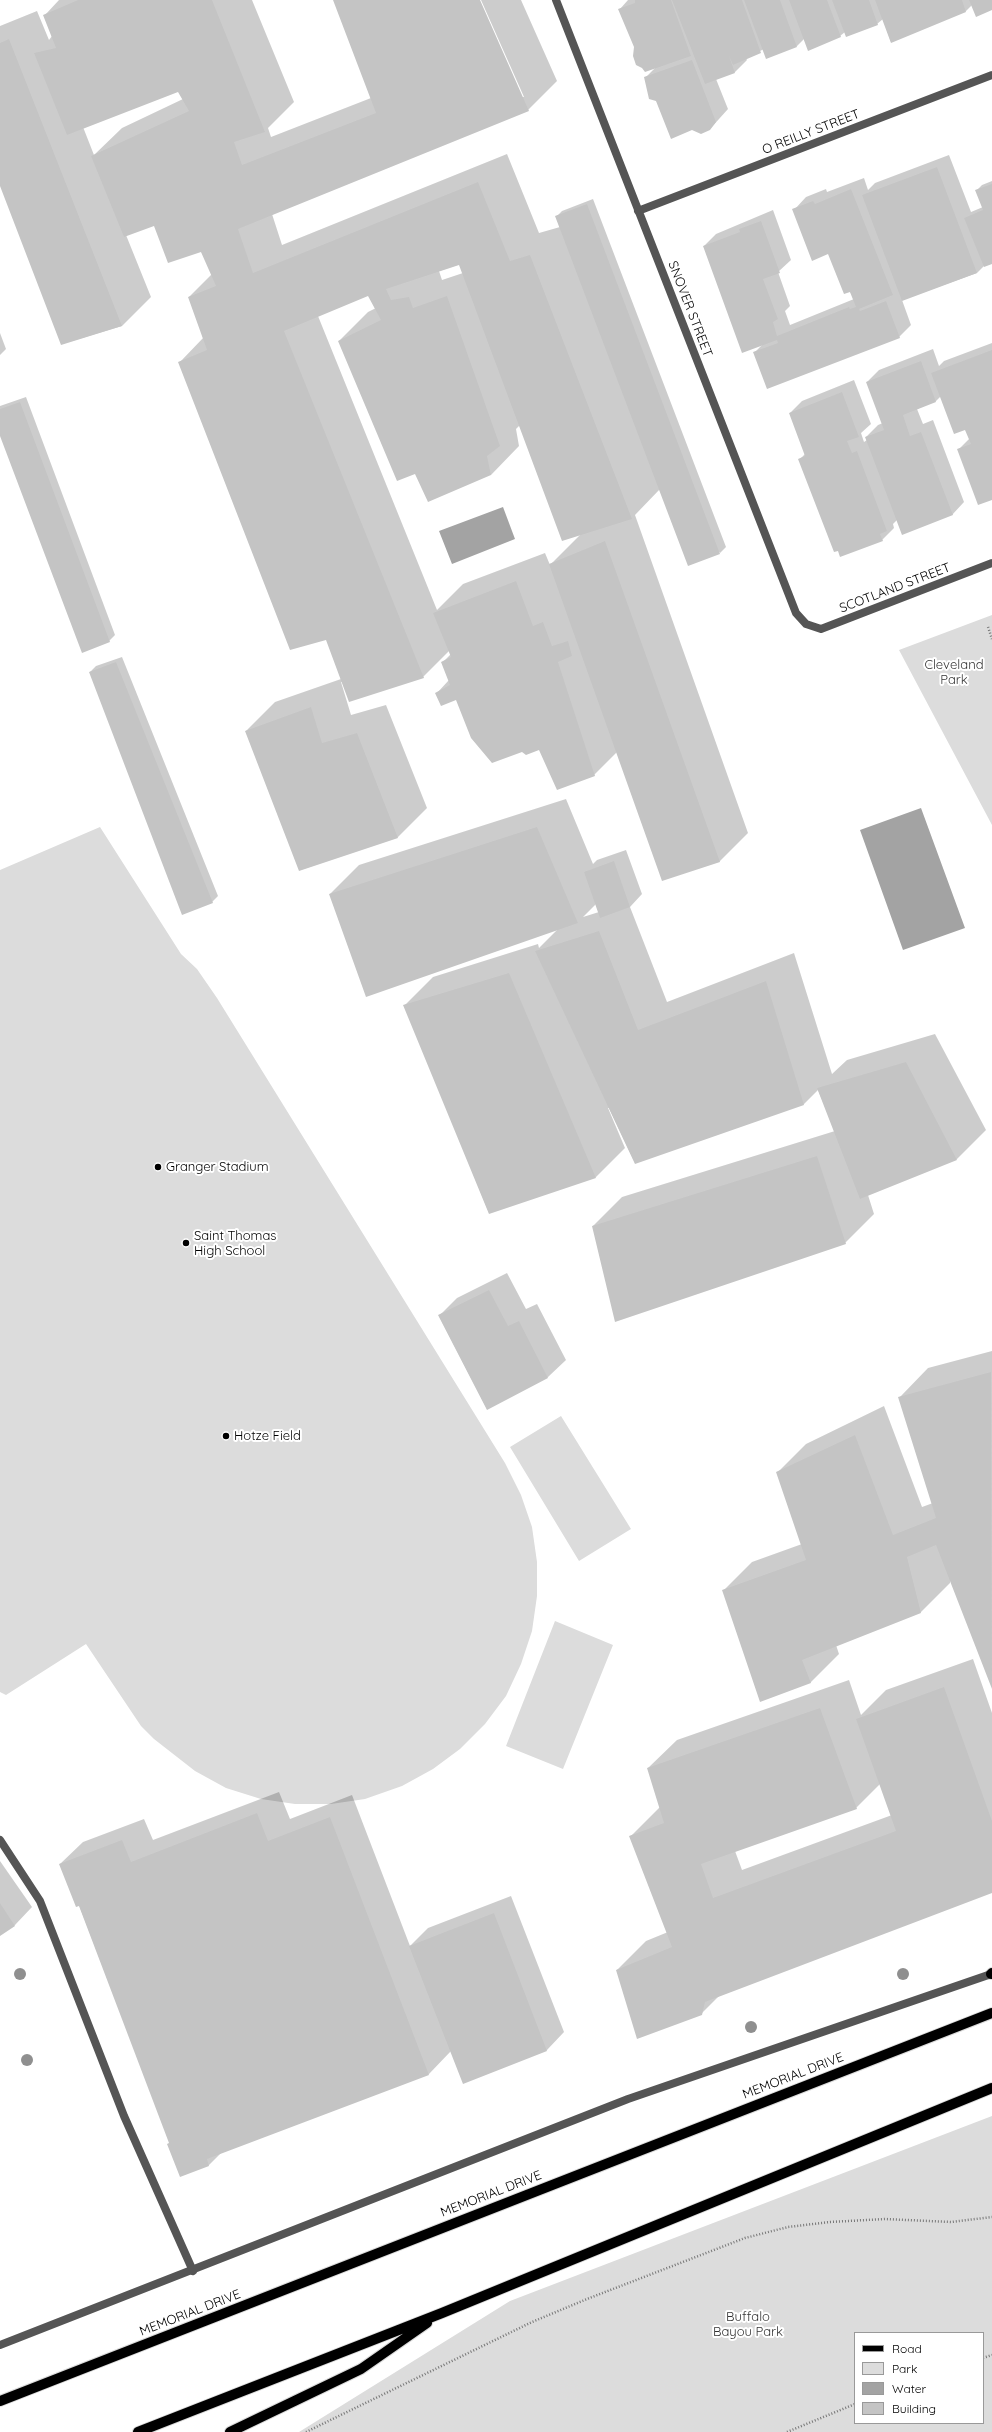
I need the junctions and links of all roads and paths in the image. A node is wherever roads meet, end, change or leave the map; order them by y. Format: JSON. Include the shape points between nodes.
{"nodes":[{"id":1,"x":556,"y":0,"type":"edge"},
{"id":2,"x":992,"y":75,"type":"edge"},
{"id":3,"x":638,"y":211,"type":"junction"},
{"id":4,"x":992,"y":563,"type":"edge"},
{"id":5,"x":806,"y":624,"type":"joint"},
{"id":6,"x":988,"y":628,"type":"dead end"},
{"id":7,"x":992,"y":639,"type":"edge"},
{"id":8,"x":0,"y":1840,"type":"edge"},
{"id":9,"x":992,"y":1974,"type":"edge"},
{"id":10,"x":992,"y":2012,"type":"edge"},
{"id":11,"x":992,"y":2088,"type":"edge"},
{"id":12,"x":992,"y":2217,"type":"edge"},
{"id":13,"x":193,"y":2271,"type":"junction"},
{"id":14,"x":442,"y":2313,"type":"junction"},
{"id":15,"x":0,"y":2345,"type":"edge"},
{"id":16,"x":0,"y":2401,"type":"edge"},
{"id":17,"x":854,"y":2404,"type":"edge"},
{"id":18,"x":138,"y":2432,"type":"edge"},
{"id":19,"x":230,"y":2432,"type":"edge"},
{"id":20,"x":306,"y":2432,"type":"edge"},
{"id":21,"x":787,"y":2432,"type":"edge"}],
"edges":[{"from":1,"to":3,"type":"street","name":"SNOVER STREET"},
{"from":2,"to":3,"type":"street","name":"O REILLY STREET"},
{"from":3,"to":5,"type":"street","name":"SNOVER STREET","via":[[796,613]]},
{"from":4,"to":5,"type":"street","name":"SCOTLAND STREET","via":[[821,629]]},
{"from":6,"to":7,"type":"path"},
{"from":8,"to":13,"type":"street","via":[[40,1901],[124,2116]]},
{"from":9,"to":13,"type":"street","via":[[628,2099]]},
{"from":10,"to":16,"type":"main road","name":"MEMORIAL DRIVE"},
{"from":11,"to":14,"type":"main road"},
{"from":12,"to":20,"type":"path","via":[[951,2222],[885,2218],[830,2222],[788,2227],[745,2238],[532,2322]]},
{"from":13,"to":15,"type":"street"},
{"from":14,"to":18,"type":"main road"},
{"from":14,"to":19,"type":"main road","via":[[361,2369]]},
{"from":17,"to":21,"type":"path"}]}
